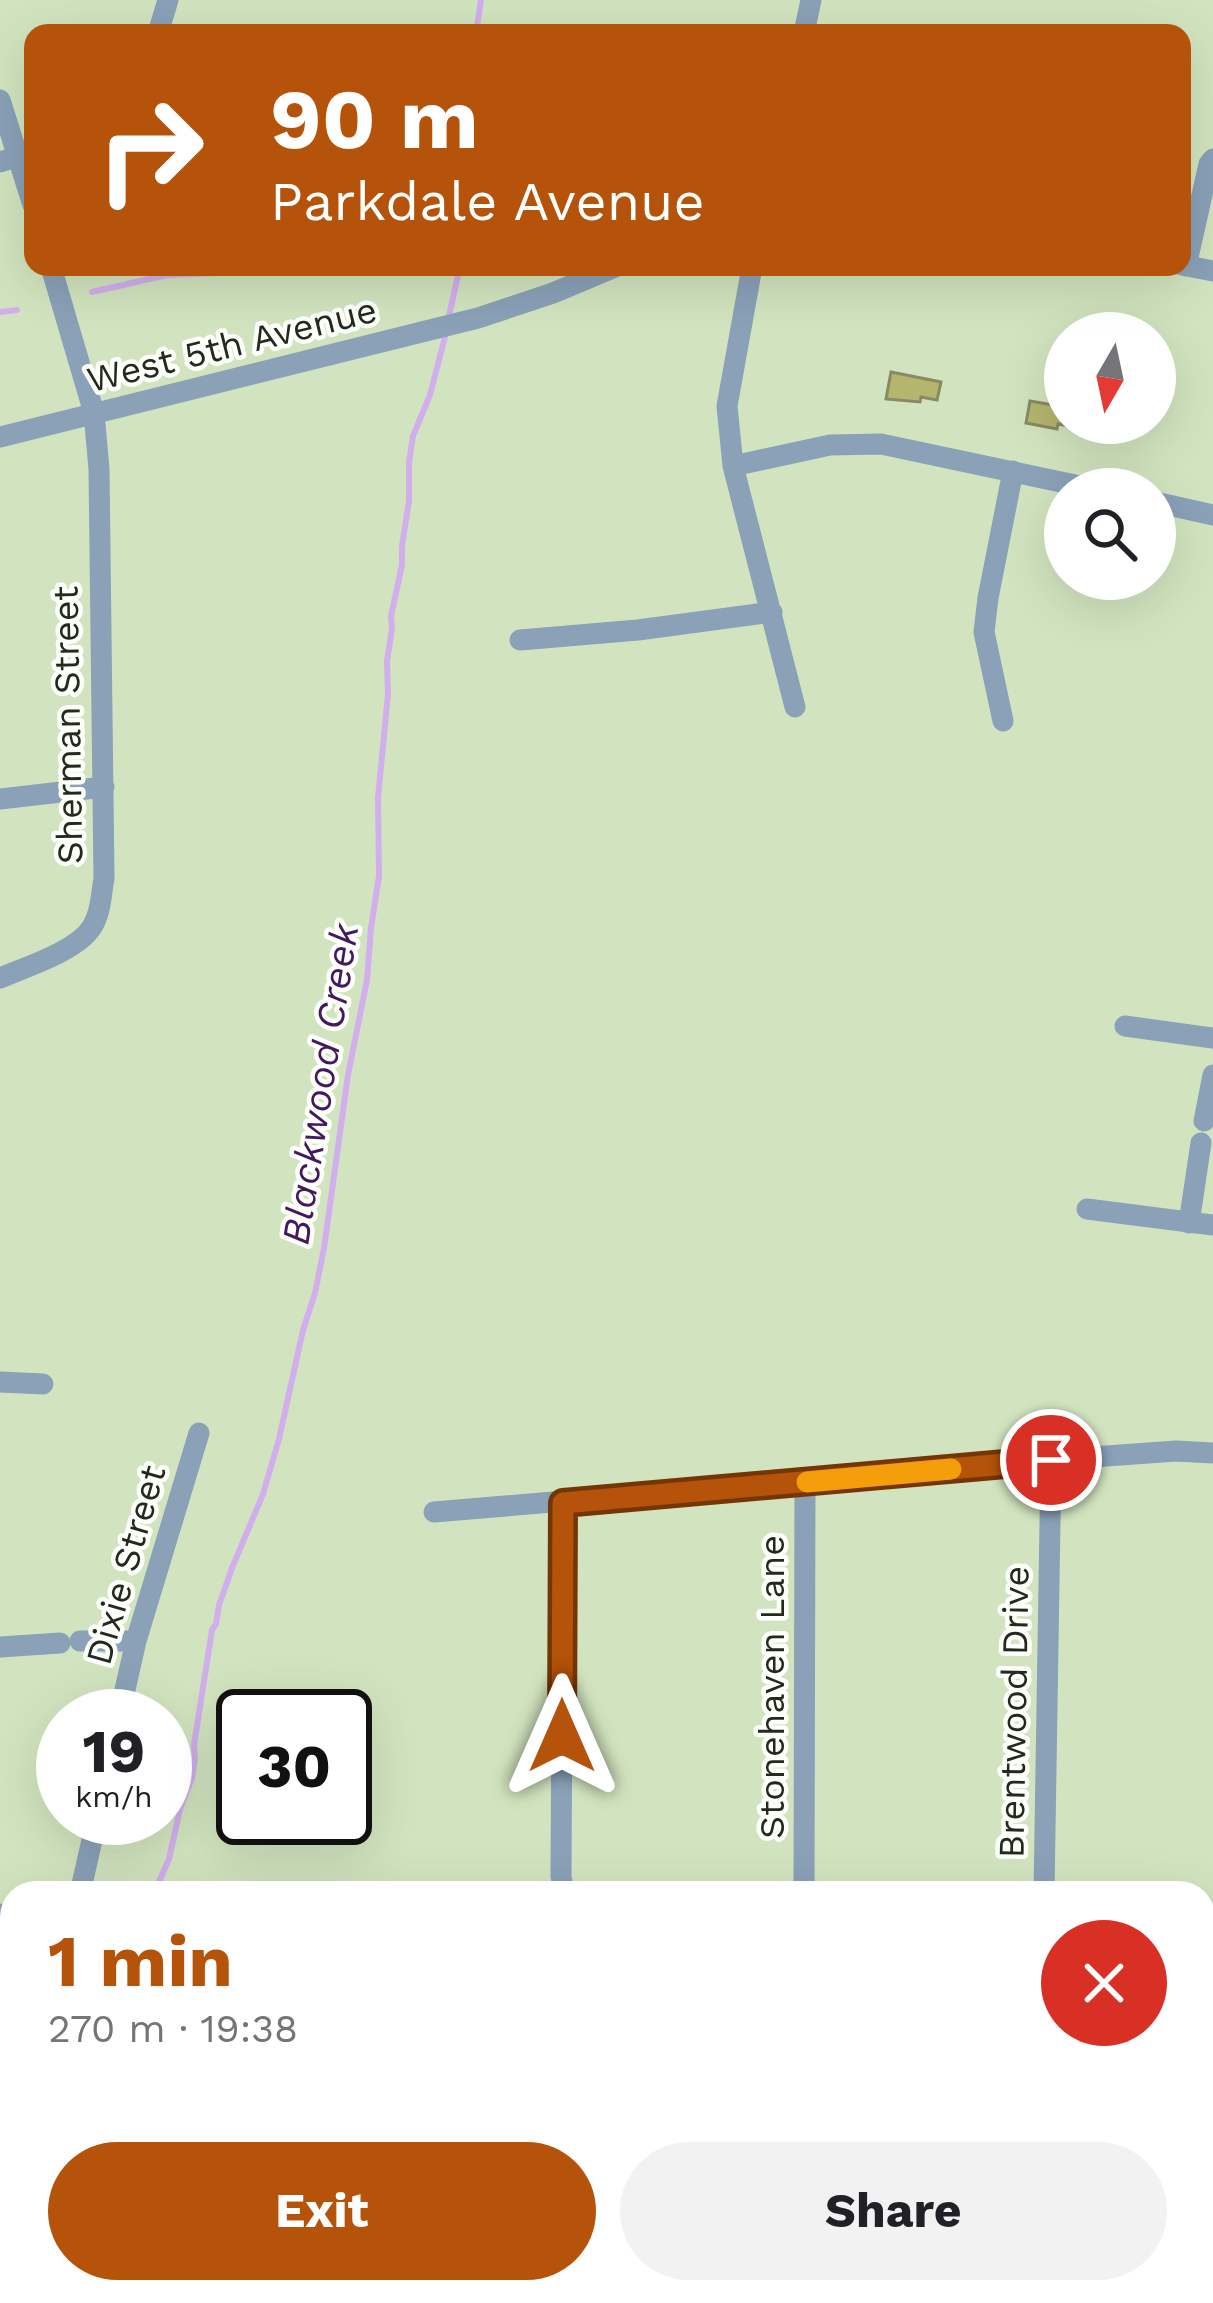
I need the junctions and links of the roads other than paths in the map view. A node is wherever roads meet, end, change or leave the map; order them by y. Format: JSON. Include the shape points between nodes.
{"nodes":[{"id":1,"x":0,"y":100,"type":"edge"},
{"id":2,"x":17,"y":157,"type":"edge"},
{"id":3,"x":1213,"y":160,"type":"edge"},
{"id":4,"x":1191,"y":237,"type":"edge"},
{"id":5,"x":54,"y":276,"type":"edge"},
{"id":6,"x":594,"y":276,"type":"edge"},
{"id":7,"x":750,"y":276,"type":"edge"},
{"id":8,"x":94,"y":413,"type":"junction"},
{"id":9,"x":0,"y":437,"type":"edge"},
{"id":10,"x":733,"y":466,"type":"junction"},
{"id":11,"x":1012,"y":471,"type":"junction"},
{"id":12,"x":1044,"y":478,"type":"edge"},
{"id":13,"x":1176,"y":507,"type":"edge"},
{"id":14,"x":1213,"y":515,"type":"edge"},
{"id":15,"x":772,"y":612,"type":"junction"},
{"id":16,"x":520,"y":640,"type":"dead end"},
{"id":17,"x":795,"y":707,"type":"dead end"},
{"id":18,"x":1003,"y":721,"type":"dead end"},
{"id":19,"x":104,"y":787,"type":"junction"},
{"id":20,"x":0,"y":799,"type":"edge"},
{"id":21,"x":0,"y":978,"type":"edge"},
{"id":22,"x":1125,"y":1026,"type":"dead end"},
{"id":23,"x":1213,"y":1038,"type":"edge"},
{"id":24,"x":1213,"y":1075,"type":"edge"},
{"id":25,"x":1087,"y":1209,"type":"dead end"},
{"id":26,"x":1189,"y":1222,"type":"junction"},
{"id":27,"x":1213,"y":1225,"type":"edge"},
{"id":28,"x":0,"y":1382,"type":"edge"},
{"id":29,"x":43,"y":1384,"type":"dead end"},
{"id":30,"x":199,"y":1433,"type":"dead end"},
{"id":31,"x":1213,"y":1453,"type":"edge"},
{"id":32,"x":1051,"y":1460,"type":"junction"},
{"id":33,"x":806,"y":1482,"type":"junction"},
{"id":34,"x":563,"y":1503,"type":"junction"},
{"id":35,"x":434,"y":1512,"type":"dead end"},
{"id":36,"x":136,"y":1640,"type":"junction"},
{"id":37,"x":0,"y":1647,"type":"edge"},
{"id":38,"x":125,"y":1689,"type":"edge"},
{"id":39,"x":91,"y":1845,"type":"edge"},
{"id":40,"x":83,"y":1881,"type":"edge"},
{"id":41,"x":562,"y":1881,"type":"edge"},
{"id":42,"x":804,"y":1881,"type":"edge"},
{"id":43,"x":1044,"y":1881,"type":"edge"}],
"edges":[{"from":1,"to":2,"type":"street"},
{"from":3,"to":4,"type":"street"},
{"from":5,"to":8,"type":"street"},
{"from":6,"to":8,"type":"street","name":"West 5th Avenue","via":[[478,318]]},
{"from":7,"to":10,"type":"street","via":[[727,406]]},
{"from":8,"to":9,"type":"street","name":"West 5th Avenue"},
{"from":8,"to":19,"type":"street","name":"Sherman Street"},
{"from":10,"to":11,"type":"street","via":[[830,445],[881,444]]},
{"from":10,"to":15,"type":"street"},
{"from":11,"to":12,"type":"street"},
{"from":11,"to":18,"type":"street","via":[[984,632]]},
{"from":13,"to":14,"type":"street"},
{"from":15,"to":16,"type":"street"},
{"from":15,"to":17,"type":"street"},
{"from":19,"to":20,"type":"street"},
{"from":19,"to":21,"type":"street","name":"Sherman Street","via":[[104,879],[92,929]]},
{"from":22,"to":23,"type":"street"},
{"from":24,"to":26,"type":"street"},
{"from":25,"to":26,"type":"street"},
{"from":26,"to":27,"type":"street"},
{"from":28,"to":29,"type":"street"},
{"from":30,"to":36,"type":"street","name":"Dixie Street"},
{"from":31,"to":32,"type":"street"},
{"from":32,"to":33,"type":"street"},
{"from":32,"to":43,"type":"street","name":"Brentwood Drive"},
{"from":33,"to":34,"type":"street"},
{"from":33,"to":42,"type":"street","name":"Stonehaven Lane"},
{"from":34,"to":35,"type":"street"},
{"from":34,"to":41,"type":"street"},
{"from":36,"to":37,"type":"street"},
{"from":36,"to":38,"type":"street","name":"Dixie Street"},
{"from":39,"to":40,"type":"street"}]}
